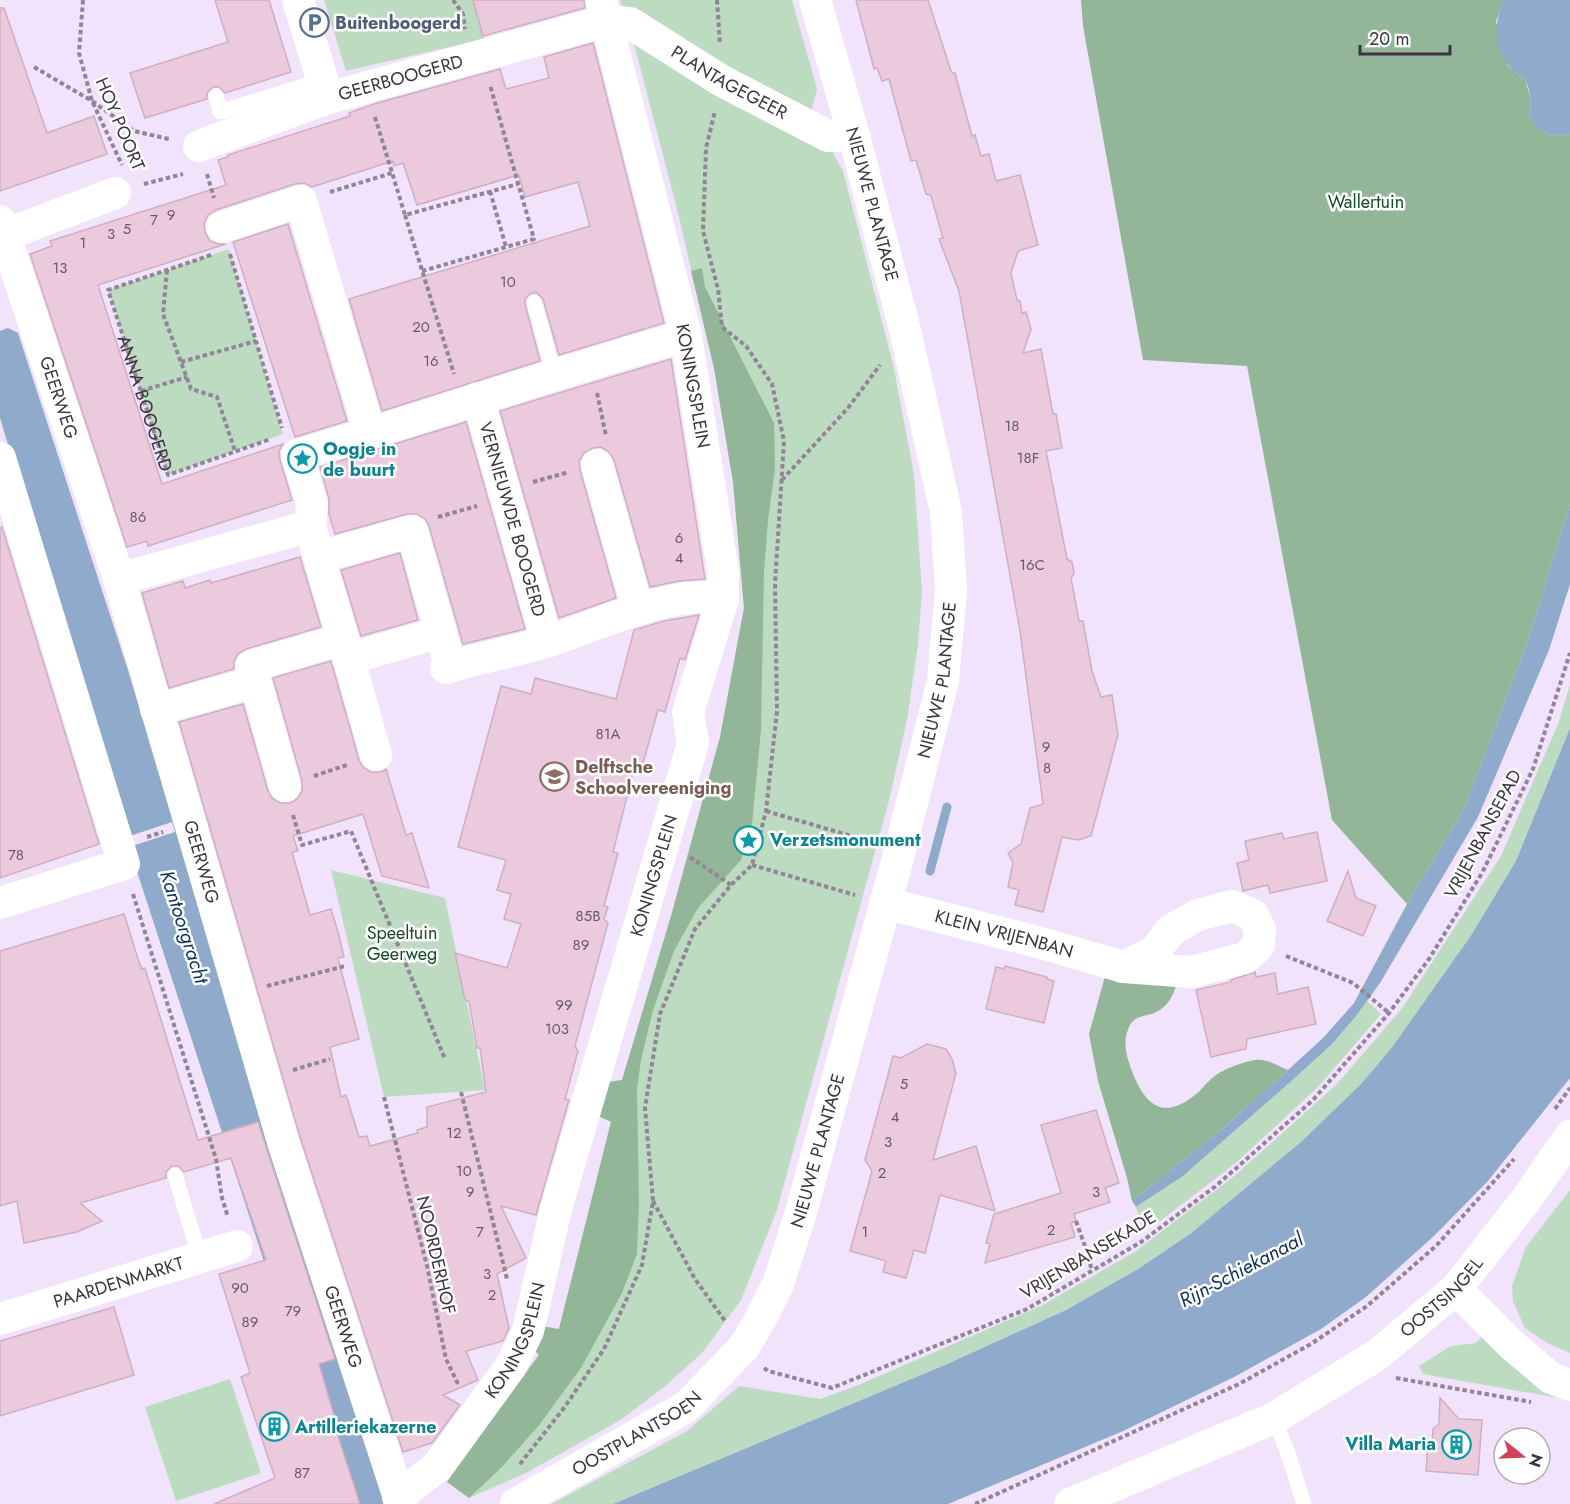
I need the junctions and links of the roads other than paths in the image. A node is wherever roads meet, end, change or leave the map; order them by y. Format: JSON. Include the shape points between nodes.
{"nodes":[{"id":1,"x":298,"y":0,"type":"edge"},
{"id":2,"x":815,"y":0,"type":"edge"},
{"id":3,"x":604,"y":10,"type":"edge"},
{"id":4,"x":326,"y":89,"type":"junction"},
{"id":5,"x":216,"y":96,"type":"dead end"},
{"id":6,"x":854,"y":136,"type":"junction"},
{"id":7,"x":202,"y":157,"type":"road end"},
{"id":8,"x":123,"y":190,"type":"road end"},
{"id":9,"x":2,"y":228,"type":"edge"},
{"id":10,"x":225,"y":238,"type":"road end"},
{"id":11,"x":534,"y":302,"type":"dead end"},
{"id":12,"x":686,"y":336,"type":"junction"},
{"id":13,"x":554,"y":374,"type":"junction"},
{"id":14,"x":471,"y":401,"type":"junction"},
{"id":15,"x":370,"y":434,"type":"junction"},
{"id":16,"x":0,"y":458,"type":"edge"},
{"id":17,"x":597,"y":465,"type":"road end"},
{"id":18,"x":310,"y":526,"type":"junction"},
{"id":19,"x":320,"y":557,"type":"junction"},
{"id":20,"x":119,"y":579,"type":"junction"},
{"id":21,"x":723,"y":599,"type":"junction"},
{"id":22,"x":639,"y":610,"type":"junction"},
{"id":23,"x":441,"y":632,"type":"junction"},
{"id":24,"x":546,"y":642,"type":"junction"},
{"id":25,"x":346,"y":649,"type":"junction"},
{"id":26,"x":255,"y":682,"type":"junction"},
{"id":27,"x":156,"y":710,"type":"junction"},
{"id":28,"x":376,"y":755,"type":"road end"},
{"id":29,"x":285,"y":786,"type":"road end"},
{"id":30,"x":0,"y":903,"type":"edge"},
{"id":31,"x":885,"y":903,"type":"junction"},
{"id":32,"x":1123,"y":967,"type":"junction"},
{"id":33,"x":1561,"y":1124,"type":"edge"},
{"id":34,"x":174,"y":1175,"type":"dead end"},
{"id":35,"x":237,"y":1246,"type":"road end"},
{"id":36,"x":200,"y":1258,"type":"junction"},
{"id":37,"x":1456,"y":1289,"type":"junction"},
{"id":38,"x":0,"y":1319,"type":"edge"},
{"id":39,"x":744,"y":1347,"type":"joint"},
{"id":40,"x":1570,"y":1384,"type":"edge"},
{"id":41,"x":1274,"y":1418,"type":"junction"},
{"id":42,"x":400,"y":1501,"type":"edge"},
{"id":43,"x":516,"y":1504,"type":"edge"},
{"id":44,"x":1070,"y":1504,"type":"edge"},
{"id":45,"x":1304,"y":1504,"type":"edge"}],
"edges":[{"from":1,"to":4,"type":"street"},
{"from":2,"to":6,"type":"street","name":"NIEUWE PLANTAGE"},
{"from":3,"to":4,"type":"street","name":"GEERBOOGERD","via":[[482,56],[366,87]]},
{"from":3,"to":6,"type":"street","name":"PLANTAGEGEER","via":[[722,81],[828,136]]},
{"from":3,"to":12,"type":"street","name":"KONINGSPLEIN"},
{"from":4,"to":5,"type":"lane","via":[[220,112]]},
{"from":4,"to":7,"type":"street","name":"GEERBOOGERD"},
{"from":6,"to":31,"type":"street","name":"NIEUWE PLANTAGE","via":[[905,330],[946,512],[951,591],[943,681]]},
{"from":8,"to":9,"type":"street"},
{"from":9,"to":20,"type":"street","name":"GEERWEG"},
{"from":10,"to":15,"type":"street","via":[[301,201]]},
{"from":11,"to":13,"type":"lane"},
{"from":12,"to":13,"type":"street"},
{"from":12,"to":21,"type":"street","name":"KONINGSPLEIN","via":[[723,571]]},
{"from":13,"to":14,"type":"street"},
{"from":14,"to":15,"type":"street"},
{"from":14,"to":24,"type":"street","name":"VERNIEUWDE BOOGERD","via":[[506,497]]},
{"from":15,"to":18,"type":"street","via":[[297,455],[312,504]]},
{"from":16,"to":30,"type":"street","via":[[130,852]]},
{"from":17,"to":22,"type":"street"},
{"from":18,"to":19,"type":"street"},
{"from":18,"to":20,"type":"street"},
{"from":19,"to":23,"type":"street","name":"VERNIEUWDE BOOGERD","via":[[412,531]]},
{"from":19,"to":25,"type":"street"},
{"from":20,"to":27,"type":"street","name":"GEERWEG"},
{"from":21,"to":22,"type":"street","name":"VERNIEUWDE BOOGERD","via":[[710,596],[678,600]]},
{"from":21,"to":42,"type":"street","name":"KONINGSPLEIN","via":[[688,712],[693,743],[556,1209],[528,1331],[479,1412],[436,1467]]},
{"from":22,"to":24,"type":"street","name":"VERNIEUWDE BOOGERD"},
{"from":23,"to":24,"type":"street","name":"VERNIEUWDE BOOGERD","via":[[448,667]]},
{"from":23,"to":25,"type":"street"},
{"from":25,"to":26,"type":"street","via":[[251,666]]},
{"from":25,"to":28,"type":"street"},
{"from":26,"to":27,"type":"street"},
{"from":26,"to":29,"type":"street"},
{"from":27,"to":42,"type":"street","name":"GEERWEG","via":[[298,1192]]},
{"from":31,"to":32,"type":"street","name":"KLEIN VRIJENBAN"},
{"from":31,"to":39,"type":"street","name":"NIEUWE PLANTAGE","via":[[802,1209],[778,1284]]},
{"from":32,"to":32,"type":"street","name":"KLEIN VRIJENBAN","via":[[1191,972],[1245,958],[1259,945],[1260,929],[1253,915],[1232,906],[1198,915],[1171,930],[1154,952]]},
{"from":33,"to":37,"type":"street","name":"OOSTSINGEL","via":[[1528,1197]]},
{"from":34,"to":36,"type":"lane"},
{"from":35,"to":36,"type":"street","name":"PAARDENMARKT"},
{"from":36,"to":38,"type":"street","name":"PAARDENMARKT"},
{"from":37,"to":40,"type":"street","via":[[1551,1378]]},
{"from":37,"to":41,"type":"street","name":"OOSTSINGEL","via":[[1377,1355]]},
{"from":39,"to":43,"type":"street","name":"OOSTPLANTSOEN","via":[[686,1407]]},
{"from":41,"to":44,"type":"street","name":"OOSTSINGEL"},
{"from":41,"to":45,"type":"lane"}]}
